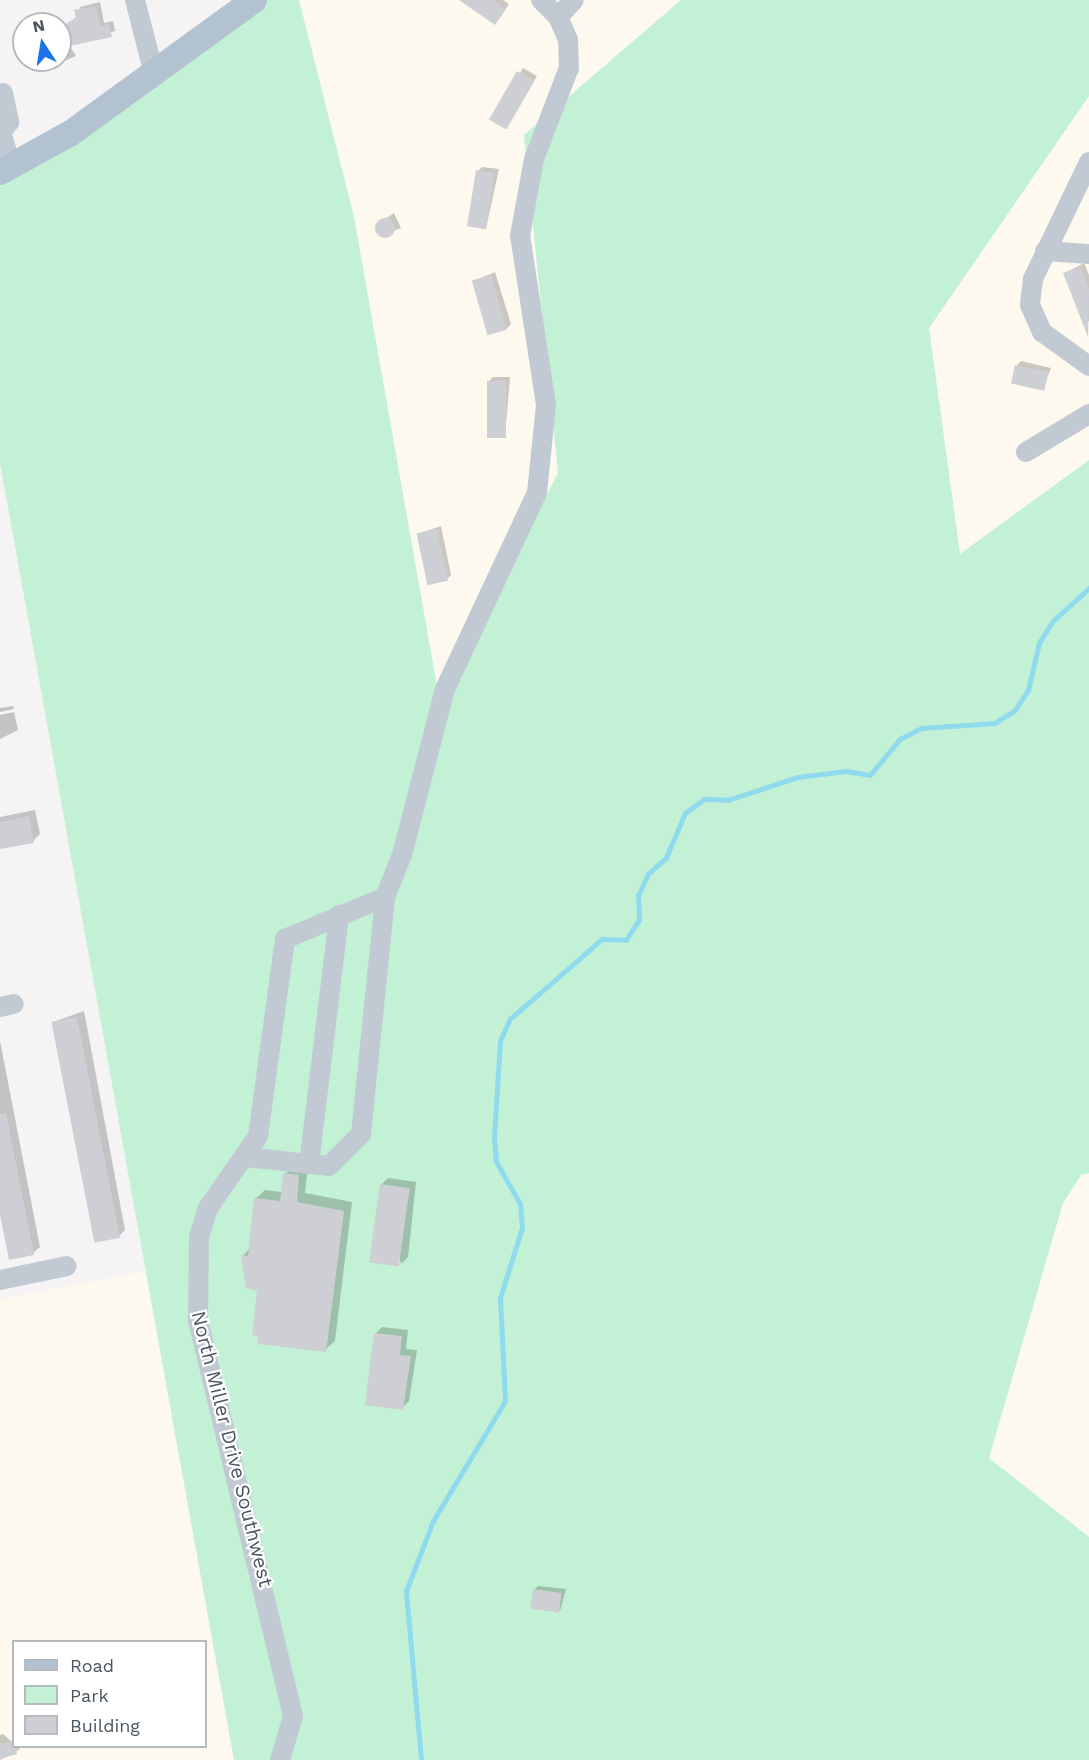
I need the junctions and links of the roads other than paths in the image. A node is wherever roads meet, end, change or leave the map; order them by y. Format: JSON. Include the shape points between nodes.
{"nodes":[{"id":1,"x":135,"y":0,"type":"edge"},
{"id":2,"x":254,"y":0,"type":"edge"},
{"id":3,"x":541,"y":0,"type":"edge"},
{"id":4,"x":574,"y":0,"type":"edge"},
{"id":5,"x":558,"y":17,"type":"junction"},
{"id":6,"x":154,"y":74,"type":"junction"},
{"id":7,"x":3,"y":93,"type":"dead end"},
{"id":8,"x":1089,"y":162,"type":"edge"},
{"id":9,"x":6,"y":169,"type":"edge"},
{"id":10,"x":1045,"y":251,"type":"junction"},
{"id":11,"x":1089,"y":254,"type":"edge"},
{"id":12,"x":1089,"y":366,"type":"edge"},
{"id":13,"x":1089,"y":414,"type":"edge"},
{"id":14,"x":1026,"y":453,"type":"dead end"},
{"id":15,"x":385,"y":897,"type":"junction"},
{"id":16,"x":339,"y":915,"type":"junction"},
{"id":17,"x":244,"y":1157,"type":"junction"},
{"id":18,"x":309,"y":1164,"type":"junction"},
{"id":19,"x":67,"y":1266,"type":"dead end"},
{"id":20,"x":0,"y":1280,"type":"edge"},
{"id":21,"x":280,"y":1760,"type":"edge"}],
"edges":[{"from":1,"to":6,"type":"street"},
{"from":2,"to":6,"type":"main road"},
{"from":3,"to":5,"type":"street"},
{"from":4,"to":5,"type":"street"},
{"from":5,"to":15,"type":"street","via":[[568,40],[569,68],[534,159],[520,236],[546,405],[546,449],[523,530],[444,689],[400,862]]},
{"from":6,"to":9,"type":"main road","via":[[71,134]]},
{"from":7,"to":9,"type":"street","via":[[9,122],[2,132]]},
{"from":8,"to":10,"type":"street"},
{"from":10,"to":11,"type":"street"},
{"from":10,"to":12,"type":"street","via":[[1033,279],[1030,305],[1035,321]]},
{"from":13,"to":14,"type":"street"},
{"from":15,"to":16,"type":"street","name":"North Miller Drive Southwest"},
{"from":15,"to":18,"type":"street","via":[[361,1134],[328,1166]]},
{"from":16,"to":17,"type":"street","name":"North Miller Drive Southwest","via":[[285,939],[258,1137]]},
{"from":16,"to":18,"type":"street"},
{"from":17,"to":18,"type":"street"},
{"from":17,"to":21,"type":"street","name":"North Miller Drive Southwest","via":[[208,1208],[194,1279],[198,1321],[293,1716]]},
{"from":19,"to":20,"type":"street"}]}
